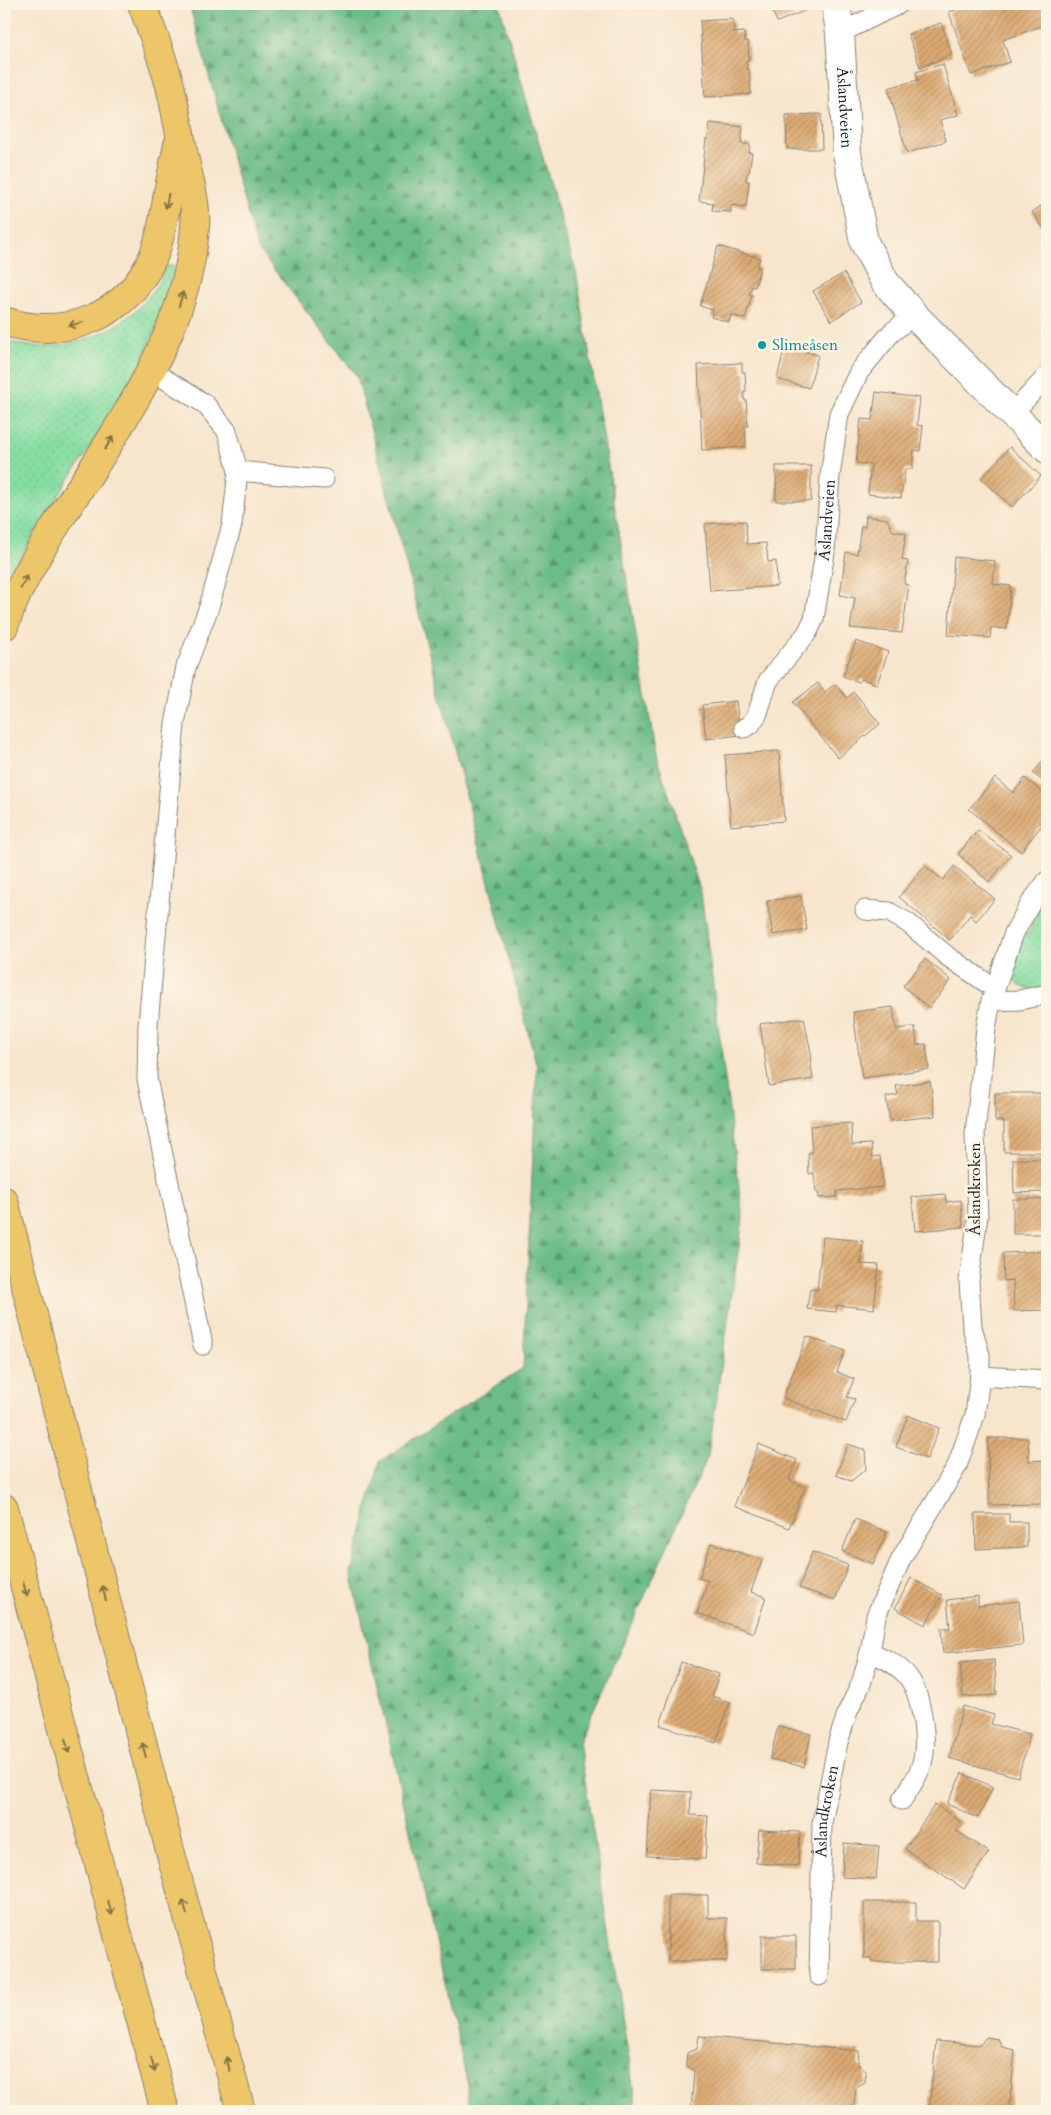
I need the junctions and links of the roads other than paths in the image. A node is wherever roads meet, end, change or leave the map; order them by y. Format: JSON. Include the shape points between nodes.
{"nodes":[{"id":1,"x":142,"y":4,"type":"edge"},
{"id":2,"x":836,"y":4,"type":"edge"},
{"id":3,"x":898,"y":4,"type":"edge"},
{"id":4,"x":840,"y":33,"type":"junction"},
{"id":5,"x":180,"y":137,"type":"junction"},
{"id":6,"x":914,"y":315,"type":"junction"},
{"id":7,"x":4,"y":321,"type":"edge"},
{"id":8,"x":152,"y":371,"type":"junction"},
{"id":9,"x":1047,"y":376,"type":"edge"},
{"id":10,"x":1013,"y":413,"type":"junction"},
{"id":11,"x":1047,"y":449,"type":"edge"},
{"id":12,"x":238,"y":471,"type":"junction"},
{"id":13,"x":324,"y":479,"type":"dead end"},
{"id":14,"x":4,"y":626,"type":"edge"},
{"id":15,"x":744,"y":728,"type":"dead end"},
{"id":16,"x":1047,"y":881,"type":"edge"},
{"id":17,"x":865,"y":910,"type":"dead end"},
{"id":18,"x":1047,"y":994,"type":"edge"},
{"id":19,"x":992,"y":995,"type":"junction"},
{"id":20,"x":4,"y":1201,"type":"edge"},
{"id":21,"x":203,"y":1345,"type":"dead end"},
{"id":22,"x":980,"y":1376,"type":"junction"},
{"id":23,"x":1047,"y":1380,"type":"edge"},
{"id":24,"x":4,"y":1508,"type":"edge"},
{"id":25,"x":870,"y":1652,"type":"junction"},
{"id":26,"x":902,"y":1800,"type":"dead end"},
{"id":27,"x":819,"y":1976,"type":"dead end"},
{"id":28,"x":165,"y":2111,"type":"edge"},
{"id":29,"x":241,"y":2111,"type":"edge"}],
"edges":[{"from":1,"to":5,"type":"highway","via":[[171,90]]},
{"from":2,"to":4,"type":"street","name":"Åslandveien"},
{"from":3,"to":4,"type":"lane"},
{"from":4,"to":6,"type":"street","name":"Åslandveien","via":[[847,153],[860,230],[885,282]]},
{"from":5,"to":7,"type":"highway","one_way":true,"via":[[158,242],[144,273],[132,289],[108,310],[77,324],[46,329]]},
{"from":8,"to":5,"type":"highway","one_way":true,"via":[[181,302],[195,227],[195,206]]},
{"from":6,"to":10,"type":"street","name":"Åslandveien"},
{"from":6,"to":15,"type":"lane","name":"Åslandveien","via":[[891,333],[858,372],[839,414],[830,476],[825,552],[814,619],[807,633],[768,681],[757,715]]},
{"from":8,"to":12,"type":"lane","via":[[205,404],[227,431]]},
{"from":14,"to":8,"type":"highway","one_way":true,"via":[[45,544]]},
{"from":9,"to":10,"type":"lane"},
{"from":10,"to":11,"type":"street","name":"Åslandveien"},
{"from":12,"to":13,"type":"lane"},
{"from":12,"to":21,"type":"lane","via":[[232,526],[209,608],[186,667],[175,724],[148,1025],[147,1079]]},
{"from":16,"to":19,"type":"lane","name":"Åslandkroken","via":[[1014,933]]},
{"from":17,"to":19,"type":"lane","via":[[889,912],[908,924]]},
{"from":18,"to":19,"type":"lane","via":[[1020,1000]]},
{"from":19,"to":22,"type":"lane","name":"Åslandkroken","via":[[982,1052],[975,1134],[978,1216],[970,1281],[972,1327],[980,1355]]},
{"from":29,"to":20,"type":"highway","one_way":true,"via":[[168,1843]]},
{"from":22,"to":23,"type":"lane"},
{"from":22,"to":25,"type":"lane","name":"Åslandkroken","via":[[975,1415],[957,1466],[901,1559],[876,1616]]},
{"from":24,"to":28,"type":"highway","one_way":true},
{"from":25,"to":26,"type":"lane","via":[[896,1666],[908,1677],[919,1702],[925,1742],[922,1764]]},
{"from":25,"to":27,"type":"lane","name":"Åslandkroken","via":[[838,1742],[825,1800],[819,1889]]}]}
